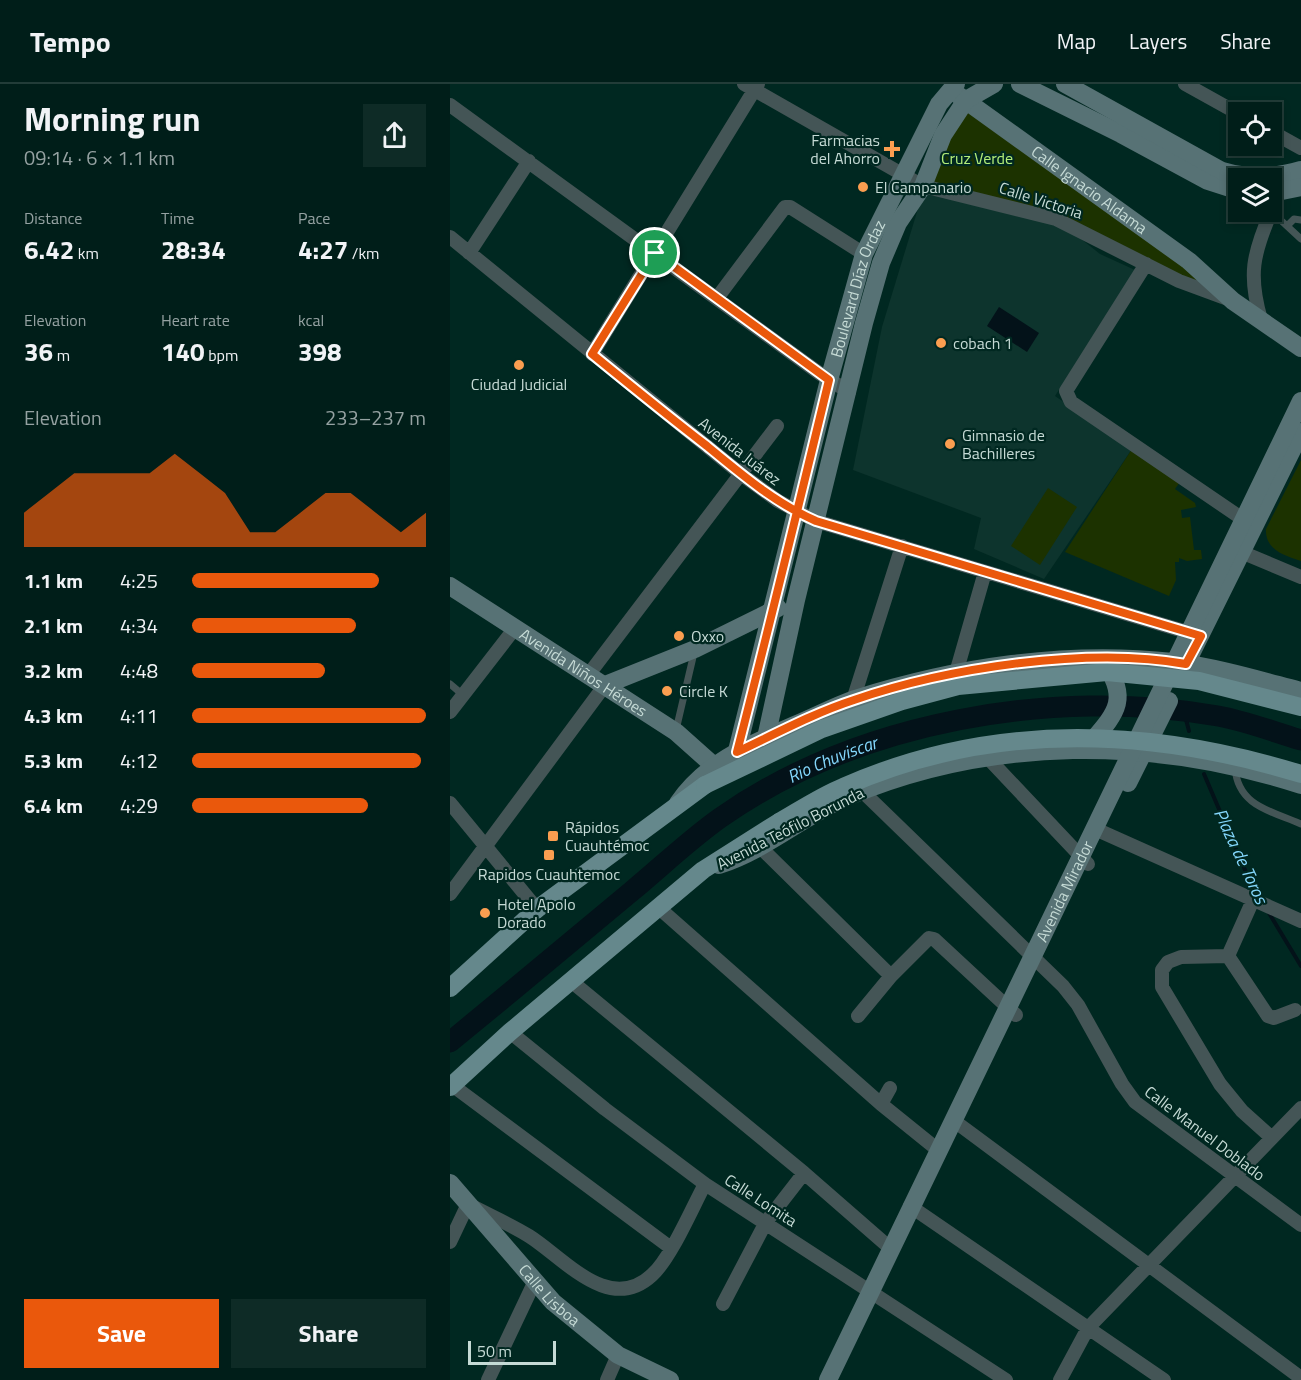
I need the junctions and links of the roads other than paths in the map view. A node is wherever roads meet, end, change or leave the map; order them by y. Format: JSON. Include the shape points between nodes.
{"nodes":[{"id":1,"x":994,"y":84,"type":"edge"},
{"id":2,"x":1020,"y":84,"type":"edge"},
{"id":3,"x":1065,"y":84,"type":"edge"},
{"id":4,"x":1185,"y":84,"type":"edge"},
{"id":5,"x":752,"y":86,"type":"edge"},
{"id":6,"x":949,"y":86,"type":"edge"},
{"id":7,"x":966,"y":100,"type":"junction"},
{"id":8,"x":450,"y":105,"type":"edge"},
{"id":9,"x":1228,"y":108,"type":"edge"},
{"id":10,"x":1282,"y":138,"type":"edge"},
{"id":11,"x":1301,"y":148,"type":"edge"},
{"id":12,"x":529,"y":161,"type":"junction"},
{"id":13,"x":1301,"y":170,"type":"edge"},
{"id":14,"x":902,"y":174,"type":"junction"},
{"id":15,"x":922,"y":186,"type":"junction"},
{"id":16,"x":1228,"y":187,"type":"edge"},
{"id":17,"x":1301,"y":187,"type":"edge"},
{"id":18,"x":1282,"y":198,"type":"edge"},
{"id":19,"x":1282,"y":216,"type":"edge"},
{"id":20,"x":1301,"y":220,"type":"edge"},
{"id":21,"x":1266,"y":222,"type":"edge"},
{"id":22,"x":1288,"y":225,"type":"junction"},
{"id":23,"x":450,"y":237,"type":"edge"},
{"id":24,"x":1301,"y":239,"type":"edge"},
{"id":25,"x":469,"y":253,"type":"junction"},
{"id":26,"x":655,"y":253,"type":"junction"},
{"id":27,"x":864,"y":254,"type":"junction"},
{"id":28,"x":1146,"y":264,"type":"junction"},
{"id":29,"x":717,"y":298,"type":"junction"},
{"id":30,"x":1233,"y":301,"type":"junction"},
{"id":31,"x":1261,"y":320,"type":"junction"},
{"id":32,"x":1301,"y":348,"type":"edge"},
{"id":33,"x":592,"y":354,"type":"junction"},
{"id":34,"x":829,"y":380,"type":"junction"},
{"id":35,"x":849,"y":392,"type":"junction"},
{"id":36,"x":1301,"y":401,"type":"edge"},
{"id":37,"x":777,"y":426,"type":"dead end"},
{"id":38,"x":1301,"y":432,"type":"edge"},
{"id":39,"x":741,"y":474,"type":"junction"},
{"id":40,"x":797,"y":513,"type":"junction"},
{"id":41,"x":816,"y":521,"type":"junction"},
{"id":42,"x":1249,"y":523,"type":"junction"},
{"id":43,"x":902,"y":546,"type":"junction"},
{"id":44,"x":1236,"y":550,"type":"junction"},
{"id":45,"x":985,"y":572,"type":"junction"},
{"id":46,"x":1301,"y":577,"type":"edge"},
{"id":47,"x":450,"y":586,"type":"edge"},
{"id":48,"x":796,"y":600,"type":"junction"},
{"id":49,"x":772,"y":610,"type":"junction"},
{"id":50,"x":515,"y":628,"type":"junction"},
{"id":51,"x":1194,"y":634,"type":"junction"},
{"id":52,"x":695,"y":649,"type":"junction"},
{"id":53,"x":1102,"y":659,"type":"junction"},
{"id":54,"x":1180,"y":663,"type":"junction"},
{"id":55,"x":956,"y":673,"type":"junction"},
{"id":56,"x":589,"y":674,"type":"junction"},
{"id":57,"x":450,"y":684,"type":"edge"},
{"id":58,"x":604,"y":685,"type":"junction"},
{"id":59,"x":1301,"y":691,"type":"edge"},
{"id":60,"x":463,"y":695,"type":"junction"},
{"id":61,"x":852,"y":700,"type":"junction"},
{"id":62,"x":1301,"y":706,"type":"edge"},
{"id":63,"x":450,"y":712,"type":"edge"},
{"id":64,"x":676,"y":732,"type":"junction"},
{"id":65,"x":766,"y":738,"type":"junction"},
{"id":66,"x":1085,"y":749,"type":"junction"},
{"id":67,"x":737,"y":752,"type":"junction"},
{"id":68,"x":1137,"y":752,"type":"junction"},
{"id":69,"x":987,"y":757,"type":"junction"},
{"id":70,"x":713,"y":765,"type":"junction"},
{"id":71,"x":1235,"y":766,"type":"junction"},
{"id":72,"x":1301,"y":774,"type":"edge"},
{"id":73,"x":1301,"y":785,"type":"edge"},
{"id":74,"x":862,"y":791,"type":"junction"},
{"id":75,"x":450,"y":803,"type":"edge"},
{"id":76,"x":678,"y":803,"type":"junction"},
{"id":77,"x":1301,"y":824,"type":"edge"},
{"id":78,"x":1098,"y":830,"type":"junction"},
{"id":79,"x":486,"y":846,"type":"junction"},
{"id":80,"x":759,"y":848,"type":"junction"},
{"id":81,"x":1084,"y":859,"type":"junction"},
{"id":82,"x":703,"y":870,"type":"junction"},
{"id":83,"x":450,"y":894,"type":"edge"},
{"id":84,"x":1253,"y":900,"type":"junction"},
{"id":85,"x":659,"y":908,"type":"junction"},
{"id":86,"x":537,"y":909,"type":"junction"},
{"id":87,"x":1301,"y":921,"type":"edge"},
{"id":88,"x":1228,"y":956,"type":"junction"},
{"id":89,"x":1036,"y":959,"type":"junction"},
{"id":90,"x":891,"y":975,"type":"junction"},
{"id":91,"x":571,"y":981,"type":"junction"},
{"id":92,"x":450,"y":988,"type":"edge"},
{"id":93,"x":1295,"y":1010,"type":"dead end"},
{"id":94,"x":1011,"y":1011,"type":"junction"},
{"id":95,"x":858,"y":1016,"type":"dead end"},
{"id":96,"x":510,"y":1032,"type":"junction"},
{"id":97,"x":451,"y":1086,"type":"edge"},
{"id":98,"x":891,"y":1088,"type":"dead end"},
{"id":99,"x":881,"y":1104,"type":"junction"},
{"id":100,"x":1301,"y":1108,"type":"edge"},
{"id":101,"x":957,"y":1124,"type":"junction"},
{"id":102,"x":1272,"y":1138,"type":"junction"},
{"id":103,"x":938,"y":1150,"type":"junction"},
{"id":104,"x":804,"y":1173,"type":"junction"},
{"id":105,"x":1236,"y":1177,"type":"junction"},
{"id":106,"x":450,"y":1184,"type":"edge"},
{"id":107,"x":705,"y":1184,"type":"junction"},
{"id":108,"x":468,"y":1204,"type":"junction"},
{"id":109,"x":915,"y":1209,"type":"junction"},
{"id":110,"x":766,"y":1222,"type":"junction"},
{"id":111,"x":1301,"y":1225,"type":"edge"},
{"id":112,"x":450,"y":1242,"type":"edge"},
{"id":113,"x":671,"y":1248,"type":"junction"},
{"id":114,"x":890,"y":1248,"type":"junction"},
{"id":115,"x":1152,"y":1265,"type":"junction"},
{"id":116,"x":534,"y":1283,"type":"junction"},
{"id":117,"x":874,"y":1295,"type":"junction"},
{"id":118,"x":723,"y":1304,"type":"dead end"},
{"id":119,"x":1088,"y":1328,"type":"junction"},
{"id":120,"x":618,"y":1355,"type":"junction"},
{"id":121,"x":1301,"y":1378,"type":"edge"},
{"id":122,"x":488,"y":1380,"type":"edge"},
{"id":123,"x":607,"y":1380,"type":"edge"},
{"id":124,"x":670,"y":1380,"type":"edge"},
{"id":125,"x":828,"y":1380,"type":"edge"},
{"id":126,"x":838,"y":1380,"type":"edge"},
{"id":127,"x":1006,"y":1380,"type":"edge"},
{"id":128,"x":1060,"y":1380,"type":"edge"},
{"id":129,"x":1164,"y":1380,"type":"edge"}],
"edges":[{"from":1,"to":7,"type":"main road","name":"Boulevard Díaz Ordaz"},
{"from":2,"to":16,"type":"main road","via":[[1208,181]]},
{"from":3,"to":13,"type":"main road","via":[[1222,171],[1243,177],[1265,177]]},
{"from":4,"to":9,"type":"street"},
{"from":5,"to":14,"type":"street","name":"Calle Victoria"},
{"from":5,"to":26,"type":"street"},
{"from":6,"to":7,"type":"main road","name":"Calle Ignacio Aldama"},
{"from":6,"to":14,"type":"main road","name":"Boulevard Díaz Ordaz"},
{"from":7,"to":15,"type":"main road","name":"Boulevard Díaz Ordaz","via":[[943,135]]},
{"from":7,"to":30,"type":"main road","name":"Calle Ignacio Aldama","via":[[1189,261]]},
{"from":8,"to":12,"type":"street"},
{"from":10,"to":11,"type":"street"},
{"from":12,"to":25,"type":"street"},
{"from":12,"to":26,"type":"street"},
{"from":14,"to":15,"type":"street","name":"Calle Victoria"},
{"from":14,"to":27,"type":"main road","name":"Boulevard Díaz Ordaz"},
{"from":15,"to":28,"type":"street","name":"Calle Victoria","via":[[1056,219]]},
{"from":15,"to":35,"type":"main road","name":"Boulevard Díaz Ordaz","via":[[898,223],[881,263]]},
{"from":17,"to":18,"type":"main road"},
{"from":19,"to":22,"type":"lane"},
{"from":20,"to":22,"type":"lane","via":[[1294,219]]},
{"from":21,"to":31,"type":"street","via":[[1255,249],[1252,273]]},
{"from":22,"to":24,"type":"lane"},
{"from":23,"to":25,"type":"street","name":"Avenida Juárez"},
{"from":25,"to":33,"type":"street","name":"Avenida Juárez"},
{"from":26,"to":29,"type":"street"},
{"from":26,"to":33,"type":"street"},
{"from":27,"to":29,"type":"street","via":[[785,207]]},
{"from":27,"to":34,"type":"main road","name":"Boulevard Díaz Ordaz"},
{"from":28,"to":30,"type":"street","name":"Calle Victoria"},
{"from":28,"to":42,"type":"street","via":[[1066,391],[1067,396]]},
{"from":29,"to":34,"type":"street"},
{"from":30,"to":31,"type":"main road","name":"Calle Ignacio Aldama"},
{"from":31,"to":32,"type":"main road","name":"Calle Ignacio Aldama"},
{"from":33,"to":39,"type":"street","name":"Avenida Juárez"},
{"from":34,"to":35,"type":"street"},
{"from":34,"to":40,"type":"main road","name":"Boulevard Díaz Ordaz"},
{"from":35,"to":41,"type":"main road","name":"Boulevard Díaz Ordaz"},
{"from":36,"to":42,"type":"main road","name":"Avenida Mirador"},
{"from":37,"to":39,"type":"street"},
{"from":38,"to":42,"type":"main road","name":"Avenida Mirador"},
{"from":39,"to":40,"type":"street","name":"Avenida Juárez"},
{"from":39,"to":56,"type":"street"},
{"from":40,"to":41,"type":"street","name":"Avenida Juárez"},
{"from":40,"to":49,"type":"main road","name":"Boulevard Díaz Ordaz"},
{"from":41,"to":43,"type":"street","name":"Avenida Juárez"},
{"from":41,"to":48,"type":"main road","name":"Boulevard Díaz Ordaz"},
{"from":42,"to":44,"type":"main road","name":"Avenida Mirador"},
{"from":43,"to":45,"type":"street","name":"Avenida Juárez"},
{"from":43,"to":61,"type":"street"},
{"from":44,"to":46,"type":"street"},
{"from":44,"to":51,"type":"main road","name":"Avenida Mirador"},
{"from":45,"to":51,"type":"street","name":"Avenida Juárez"},
{"from":45,"to":55,"type":"street"},
{"from":47,"to":50,"type":"main road","name":"Avenida Niños Héroes"},
{"from":48,"to":49,"type":"main road"},
{"from":48,"to":65,"type":"main road","name":"Boulevard Díaz Ordaz"},
{"from":49,"to":52,"type":"main road"},
{"from":49,"to":67,"type":"main road","name":"Boulevard Díaz Ordaz"},
{"from":50,"to":56,"type":"main road","name":"Avenida Niños Héroes"},
{"from":50,"to":60,"type":"street"},
{"from":51,"to":54,"type":"main road","name":"Avenida Mirador"},
{"from":52,"to":58,"type":"main road"},
{"from":52,"to":64,"type":"lane"},
{"from":53,"to":54,"type":"main road"},
{"from":53,"to":55,"type":"main road","via":[[1056,660]]},
{"from":53,"to":66,"type":"main road","via":[[1118,686],[1115,709]]},
{"from":54,"to":59,"type":"main road"},
{"from":54,"to":68,"type":"main road","name":"Avenida Mirador"},
{"from":55,"to":61,"type":"main road"},
{"from":56,"to":58,"type":"main road","name":"Avenida Niños Héroes"},
{"from":57,"to":60,"type":"lane"},
{"from":58,"to":64,"type":"main road","name":"Avenida Niños Héroes"},
{"from":58,"to":79,"type":"street"},
{"from":60,"to":63,"type":"street"},
{"from":61,"to":65,"type":"main road"},
{"from":62,"to":76,"type":"main road","bridge":true,"via":[[1199,681],[1107,672],[958,686],[822,729],[705,785]]},
{"from":64,"to":70,"type":"main road","name":"Avenida Niños Héroes"},
{"from":65,"to":67,"type":"main road"},
{"from":66,"to":68,"type":"main road","name":"Avenida Teófilo Borunda"},
{"from":66,"to":69,"type":"main road","name":"Avenida Teófilo Borunda"},
{"from":67,"to":70,"type":"main road"},
{"from":68,"to":71,"type":"main road","name":"Avenida Teófilo Borunda"},
{"from":68,"to":78,"type":"main road","name":"Avenida Mirador"},
{"from":69,"to":74,"type":"main road","name":"Avenida Teófilo Borunda"},
{"from":69,"to":81,"type":"street"},
{"from":70,"to":76,"type":"main road","via":[[691,784]]},
{"from":71,"to":73,"type":"main road","name":"Avenida Teófilo Borunda"},
{"from":71,"to":77,"type":"lane","via":[[1248,800]]},
{"from":72,"to":82,"type":"main road","name":"Avenida Teófilo Borunda","bridge":true,"via":[[1216,751],[1160,741],[1108,737],[987,745],[918,760],[840,788]]},
{"from":74,"to":80,"type":"main road","name":"Avenida Teófilo Borunda","via":[[832,803]]},
{"from":74,"to":89,"type":"street","name":"Calle Manuel Doblado"},
{"from":75,"to":79,"type":"street"},
{"from":76,"to":86,"type":"main road"},
{"from":78,"to":81,"type":"main road","name":"Avenida Mirador"},
{"from":78,"to":84,"type":"street"},
{"from":79,"to":83,"type":"street"},
{"from":79,"to":86,"type":"street"},
{"from":80,"to":82,"type":"main road","name":"Avenida Teófilo Borunda"},
{"from":80,"to":90,"type":"street"},
{"from":81,"to":89,"type":"main road","name":"Avenida Mirador"},
{"from":82,"to":85,"type":"main road","name":"Avenida Teófilo Borunda"},
{"from":84,"to":87,"type":"street"},
{"from":84,"to":88,"type":"street"},
{"from":85,"to":91,"type":"main road","name":"Avenida Teófilo Borunda"},
{"from":85,"to":99,"type":"street"},
{"from":86,"to":92,"type":"main road"},
{"from":88,"to":93,"type":"street","via":[[1268,1016],[1274,1018]]},
{"from":88,"to":102,"type":"street","via":[[1181,957],[1168,962],[1161,978],[1162,987],[1220,1084]]},
{"from":89,"to":94,"type":"main road","name":"Avenida Mirador"},
{"from":89,"to":105,"type":"street","name":"Calle Manuel Doblado","via":[[1078,1005],[1128,1095]]},
{"from":90,"to":94,"type":"street","via":[[925,940],[934,939]]},
{"from":90,"to":95,"type":"street"},
{"from":91,"to":96,"type":"main road","name":"Avenida Teófilo Borunda"},
{"from":91,"to":104,"type":"street"},
{"from":94,"to":101,"type":"main road","name":"Avenida Mirador"},
{"from":96,"to":97,"type":"main road","name":"Avenida Teófilo Borunda"},
{"from":96,"to":107,"type":"street","name":"Calle Lomita"},
{"from":97,"to":113,"type":"street"},
{"from":98,"to":99,"type":"street"},
{"from":99,"to":103,"type":"street"},
{"from":100,"to":102,"type":"street"},
{"from":101,"to":103,"type":"main road","name":"Avenida Mirador"},
{"from":101,"to":109,"type":"main road","name":"Avenida Mirador"},
{"from":101,"to":115,"type":"street"},
{"from":102,"to":105,"type":"street"},
{"from":103,"to":109,"type":"main road","name":"Avenida Mirador"},
{"from":104,"to":110,"type":"street"},
{"from":104,"to":114,"type":"street"},
{"from":105,"to":111,"type":"street","name":"Calle Manuel Doblado"},
{"from":105,"to":115,"type":"street"},
{"from":106,"to":108,"type":"main road","name":"Calle Lisboa"},
{"from":107,"to":110,"type":"street","name":"Calle Lomita"},
{"from":107,"to":113,"type":"street"},
{"from":108,"to":112,"type":"street"},
{"from":108,"to":113,"type":"street","via":[[530,1237],[590,1282],[610,1289],[628,1287],[652,1275]]},
{"from":108,"to":116,"type":"main road","name":"Calle Lisboa"},
{"from":109,"to":114,"type":"main road","name":"Avenida Mirador"},
{"from":109,"to":117,"type":"main road","name":"Avenida Mirador"},
{"from":109,"to":119,"type":"street"},
{"from":110,"to":117,"type":"street","name":"Calle Lomita"},
{"from":110,"to":118,"type":"street"},
{"from":114,"to":117,"type":"main road","name":"Avenida Mirador"},
{"from":115,"to":119,"type":"street"},
{"from":115,"to":121,"type":"street"},
{"from":116,"to":120,"type":"main road","name":"Calle Lisboa"},
{"from":116,"to":122,"type":"street"},
{"from":117,"to":125,"type":"main road","name":"Avenida Mirador"},
{"from":117,"to":126,"type":"main road","name":"Avenida Mirador"},
{"from":117,"to":127,"type":"street","name":"Calle Lomita"},
{"from":119,"to":128,"type":"street"},
{"from":119,"to":129,"type":"street"},
{"from":120,"to":123,"type":"street"},
{"from":120,"to":124,"type":"main road","name":"Calle Lisboa"}]}
